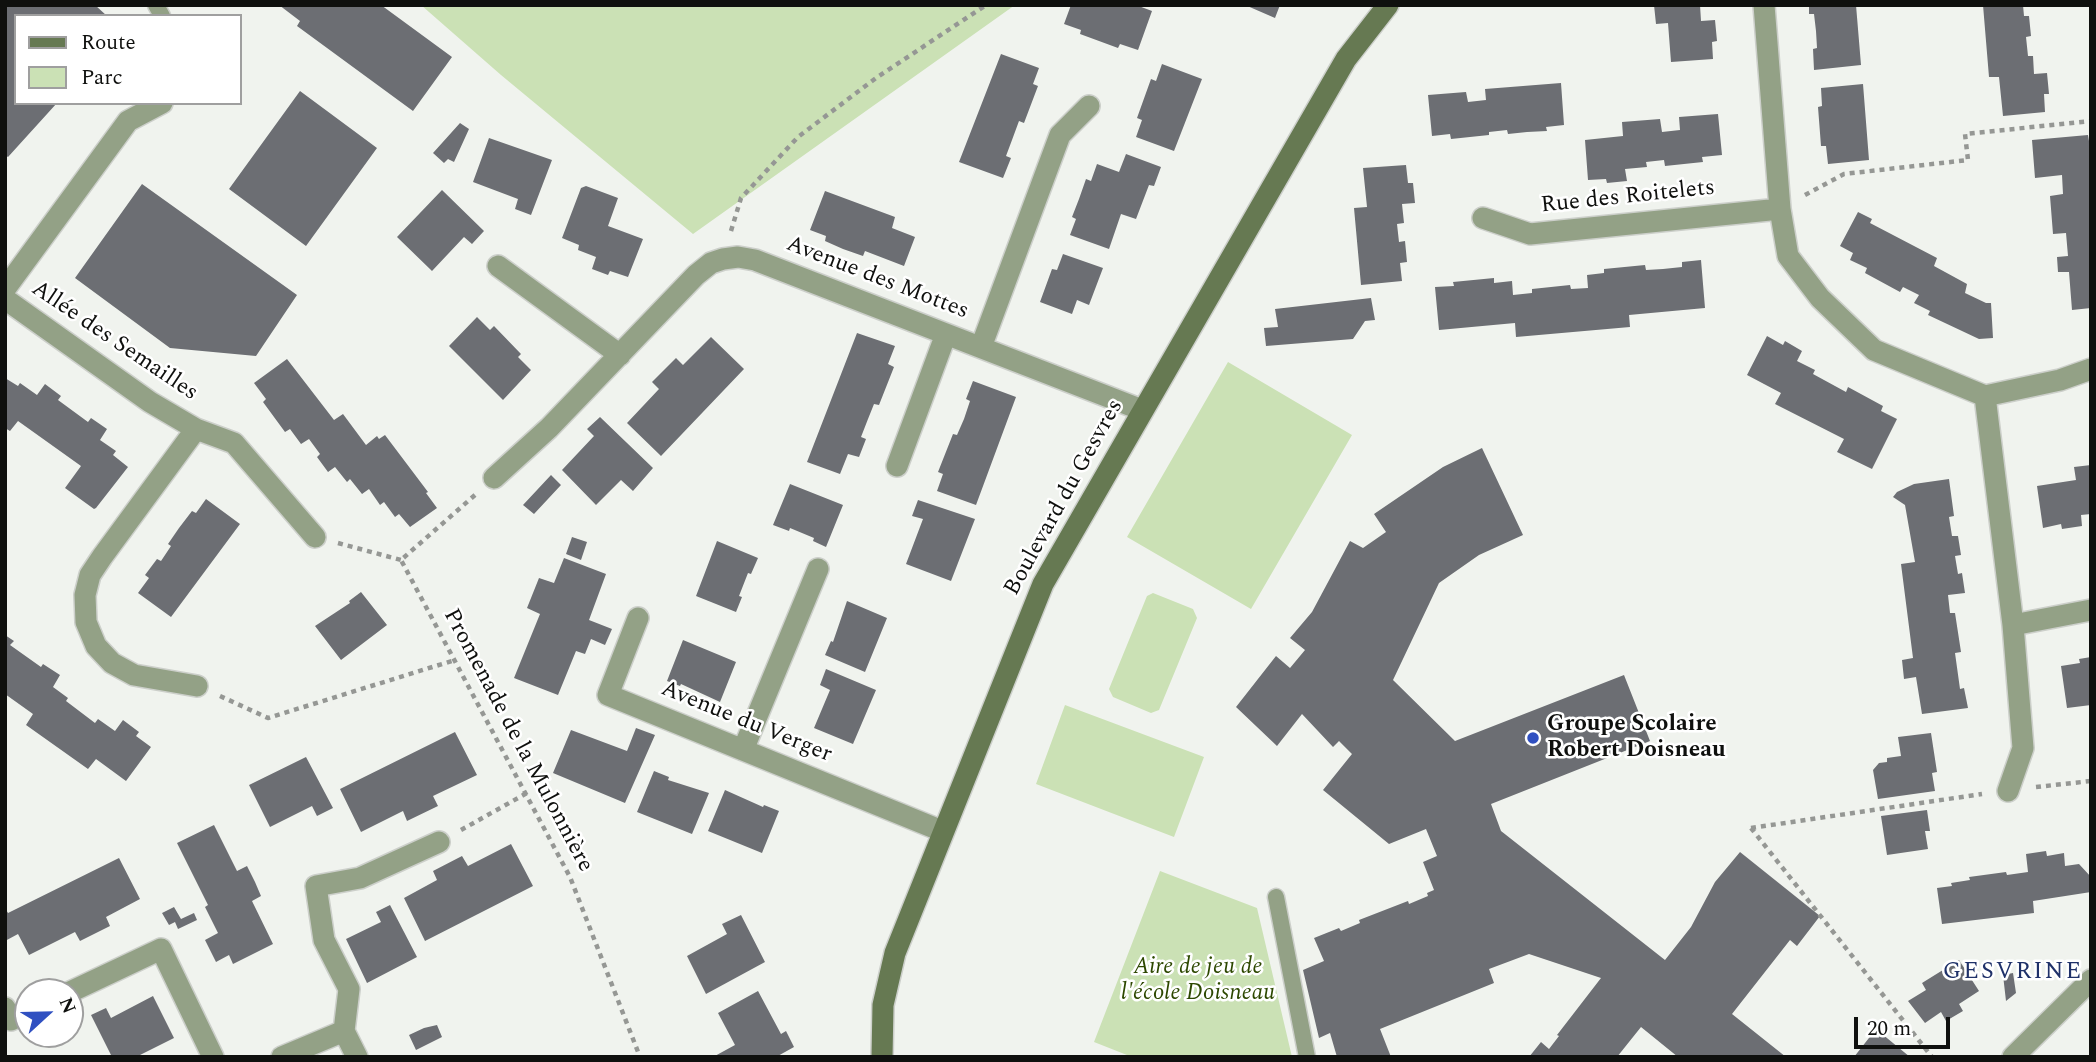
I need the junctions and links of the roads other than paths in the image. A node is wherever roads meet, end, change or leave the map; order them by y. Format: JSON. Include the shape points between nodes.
{"nodes":[{"id":1,"x":1388,"y":5,"type":"edge"},
{"id":2,"x":1764,"y":5,"type":"edge"},
{"id":3,"x":158,"y":105,"type":"edge"},
{"id":4,"x":1089,"y":106,"type":"dead end"},
{"id":5,"x":1780,"y":209,"type":"junction"},
{"id":6,"x":1483,"y":218,"type":"dead end"},
{"id":7,"x":498,"y":266,"type":"dead end"},
{"id":8,"x":5,"y":289,"type":"edge"},
{"id":9,"x":5,"y":299,"type":"edge"},
{"id":10,"x":946,"y":334,"type":"junction"},
{"id":11,"x":981,"y":347,"type":"junction"},
{"id":12,"x":620,"y":355,"type":"junction"},
{"id":13,"x":2091,"y":369,"type":"edge"},
{"id":14,"x":1985,"y":396,"type":"junction"},
{"id":15,"x":1142,"y":410,"type":"junction"},
{"id":16,"x":196,"y":429,"type":"junction"},
{"id":17,"x":897,"y":466,"type":"dead end"},
{"id":18,"x":494,"y":478,"type":"road end"},
{"id":19,"x":315,"y":537,"type":"road end"},
{"id":20,"x":818,"y":569,"type":"dead end"},
{"id":21,"x":2091,"y":610,"type":"edge"},
{"id":22,"x":638,"y":618,"type":"dead end"},
{"id":23,"x":2013,"y":625,"type":"junction"},
{"id":24,"x":197,"y":686,"type":"road end"},
{"id":25,"x":743,"y":750,"type":"junction"},
{"id":26,"x":2008,"y":791,"type":"road end"},
{"id":27,"x":942,"y":831,"type":"junction"},
{"id":28,"x":439,"y":842,"type":"road end"},
{"id":29,"x":1276,"y":897,"type":"dead end"},
{"id":30,"x":2091,"y":980,"type":"edge"},
{"id":31,"x":84,"y":985,"type":"edge"},
{"id":32,"x":344,"y":1031,"type":"junction"},
{"id":33,"x":213,"y":1057,"type":"edge"},
{"id":34,"x":282,"y":1057,"type":"edge"},
{"id":35,"x":356,"y":1057,"type":"edge"},
{"id":36,"x":883,"y":1057,"type":"edge"},
{"id":37,"x":1307,"y":1057,"type":"edge"},
{"id":38,"x":2013,"y":1057,"type":"edge"}],
"edges":[{"from":1,"to":15,"type":"street","name":"Boulevard du Gesvres","via":[[1346,59]]},
{"from":2,"to":5,"type":"street"},
{"from":3,"to":8,"type":"street","via":[[128,121]]},
{"from":4,"to":11,"type":"street","via":[[1060,135]]},
{"from":5,"to":6,"type":"street","name":"Rue des Roitelets","via":[[1530,234]]},
{"from":5,"to":14,"type":"street","via":[[1788,256],[1820,298],[1874,350]]},
{"from":7,"to":12,"type":"street"},
{"from":9,"to":16,"type":"street","name":"Allée des Semailles","via":[[149,402]]},
{"from":10,"to":11,"type":"street","name":"Avenue des Mottes"},
{"from":10,"to":12,"type":"street","name":"Avenue des Mottes","via":[[738,257],[711,263],[696,275]]},
{"from":10,"to":17,"type":"street"},
{"from":11,"to":15,"type":"street","name":"Avenue des Mottes"},
{"from":12,"to":18,"type":"street"},
{"from":13,"to":14,"type":"street"},
{"from":14,"to":23,"type":"street"},
{"from":15,"to":27,"type":"street","name":"Boulevard du Gesvres","via":[[1043,584]]},
{"from":16,"to":19,"type":"street","name":"Allée des Semailles","via":[[234,443]]},
{"from":16,"to":24,"type":"street","via":[[102,557],[90,575],[85,595],[86,622],[96,646],[112,663],[134,675]]},
{"from":20,"to":25,"type":"street"},
{"from":21,"to":23,"type":"street"},
{"from":22,"to":25,"type":"street","name":"Avenue du Verger","via":[[608,695]]},
{"from":23,"to":26,"type":"street","via":[[2023,748]]},
{"from":25,"to":27,"type":"street","name":"Avenue du Verger"},
{"from":27,"to":36,"type":"street","name":"Boulevard du Gesvres","via":[[895,953],[883,1006]]},
{"from":28,"to":32,"type":"street","via":[[360,877],[316,886],[324,940],[349,989]]},
{"from":29,"to":37,"type":"lane"},
{"from":30,"to":38,"type":"street"},
{"from":31,"to":33,"type":"street","via":[[162,949]]},
{"from":32,"to":34,"type":"street"},
{"from":32,"to":35,"type":"street"}]}
